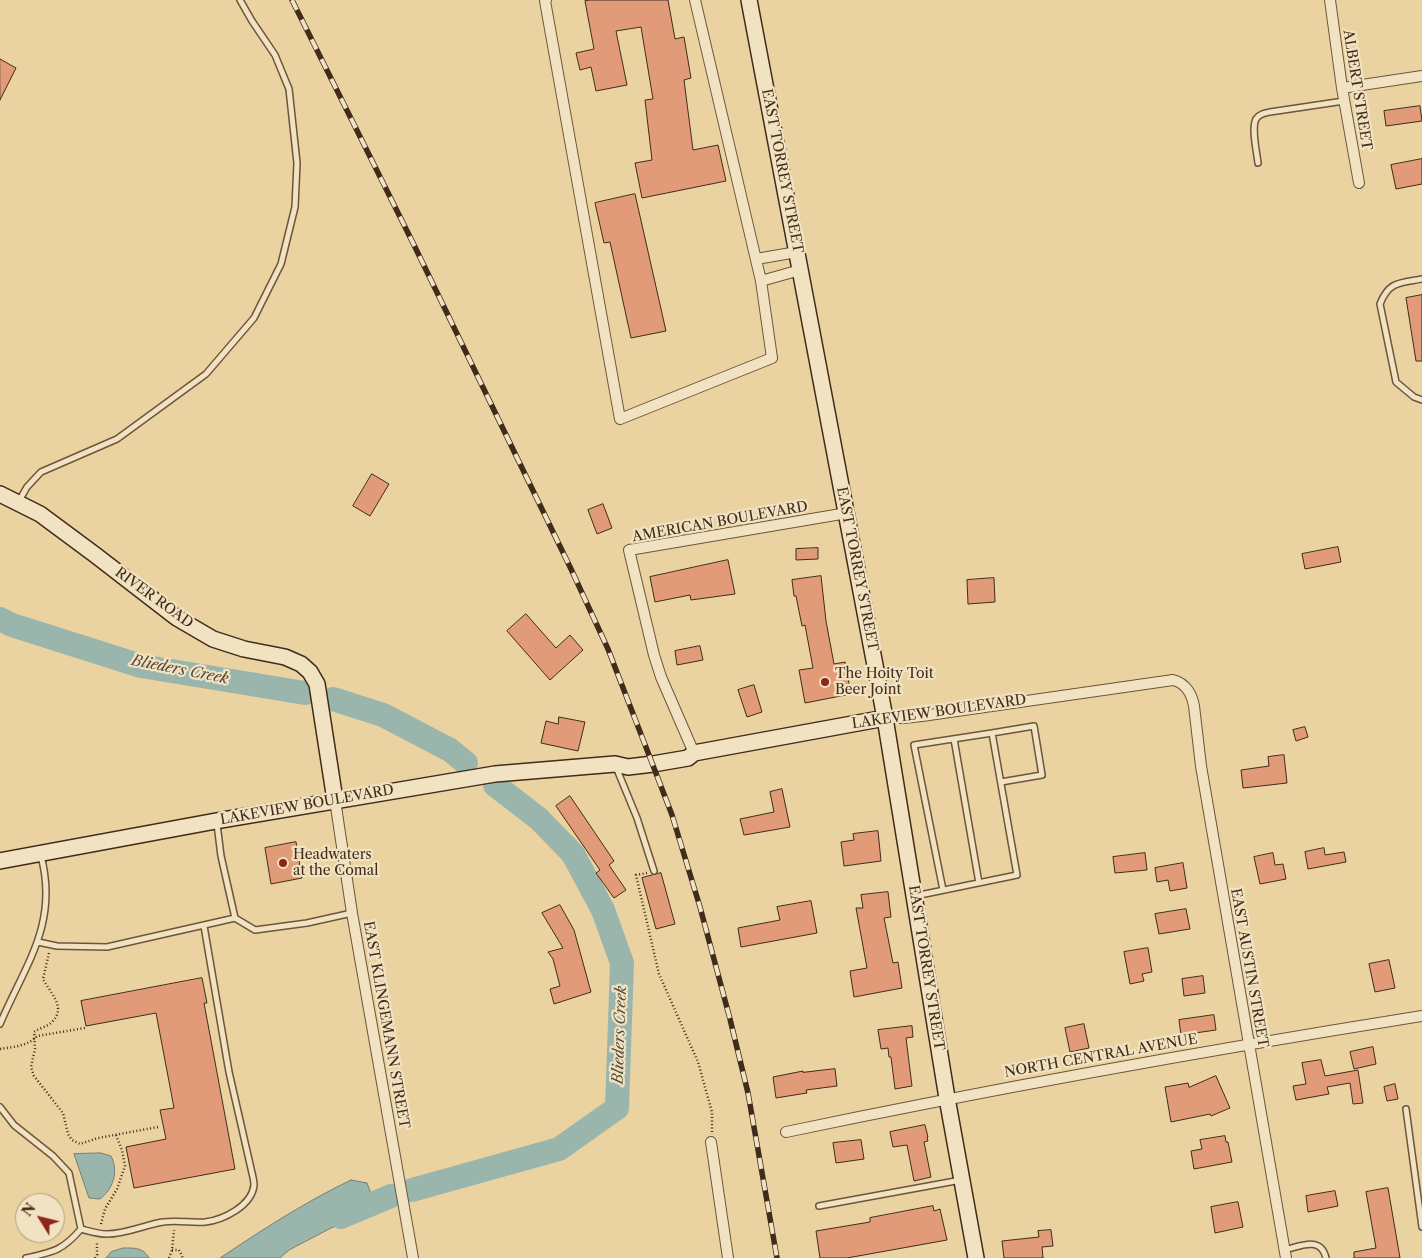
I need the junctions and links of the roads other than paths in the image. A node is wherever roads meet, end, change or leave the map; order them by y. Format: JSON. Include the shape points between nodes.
{"nodes":[{"id":1,"x":240,"y":0,"type":"edge"},
{"id":2,"x":546,"y":0,"type":"edge"},
{"id":3,"x":695,"y":0,"type":"edge"},
{"id":4,"x":749,"y":0,"type":"edge"},
{"id":5,"x":1330,"y":0,"type":"edge"},
{"id":6,"x":1422,"y":76,"type":"edge"},
{"id":7,"x":1342,"y":88,"type":"junction"},
{"id":8,"x":1344,"y":101,"type":"junction"},
{"id":9,"x":1258,"y":163,"type":"dead end"},
{"id":10,"x":1359,"y":184,"type":"dead end"},
{"id":11,"x":797,"y":252,"type":"junction"},
{"id":12,"x":756,"y":259,"type":"junction"},
{"id":13,"x":800,"y":270,"type":"junction"},
{"id":14,"x":1422,"y":279,"type":"edge"},
{"id":15,"x":761,"y":280,"type":"junction"},
{"id":16,"x":1422,"y":400,"type":"edge"},
{"id":17,"x":0,"y":494,"type":"edge"},
{"id":18,"x":18,"y":503,"type":"junction"},
{"id":19,"x":847,"y":514,"type":"junction"},
{"id":20,"x":1184,"y":685,"type":"joint"},
{"id":21,"x":885,"y":718,"type":"junction"},
{"id":22,"x":992,"y":733,"type":"junction"},
{"id":23,"x":954,"y":738,"type":"junction"},
{"id":24,"x":694,"y":753,"type":"junction"},
{"id":25,"x":615,"y":764,"type":"junction"},
{"id":26,"x":1001,"y":782,"type":"junction"},
{"id":27,"x":334,"y":800,"type":"junction"},
{"id":28,"x":216,"y":821,"type":"junction"},
{"id":29,"x":41,"y":853,"type":"junction"},
{"id":30,"x":0,"y":861,"type":"edge"},
{"id":31,"x":654,"y":871,"type":"road end"},
{"id":32,"x":979,"y":883,"type":"junction"},
{"id":33,"x":943,"y":890,"type":"junction"},
{"id":34,"x":914,"y":896,"type":"junction"},
{"id":35,"x":352,"y":913,"type":"junction"},
{"id":36,"x":235,"y":918,"type":"junction"},
{"id":37,"x":204,"y":926,"type":"junction"},
{"id":38,"x":38,"y":942,"type":"junction"},
{"id":39,"x":1422,"y":1016,"type":"edge"},
{"id":40,"x":0,"y":1024,"type":"edge"},
{"id":41,"x":1248,"y":1044,"type":"junction"},
{"id":42,"x":947,"y":1098,"type":"junction"},
{"id":43,"x":0,"y":1107,"type":"edge"},
{"id":44,"x":1406,"y":1109,"type":"dead end"},
{"id":45,"x":786,"y":1132,"type":"dead end"},
{"id":46,"x":711,"y":1142,"type":"road end"},
{"id":47,"x":961,"y":1180,"type":"junction"},
{"id":48,"x":819,"y":1206,"type":"dead end"},
{"id":49,"x":1422,"y":1227,"type":"edge"},
{"id":50,"x":81,"y":1229,"type":"junction"},
{"id":51,"x":1285,"y":1254,"type":"edge"},
{"id":52,"x":413,"y":1256,"type":"edge"},
{"id":53,"x":26,"y":1258,"type":"edge"},
{"id":54,"x":728,"y":1258,"type":"edge"},
{"id":55,"x":976,"y":1258,"type":"edge"},
{"id":56,"x":1326,"y":1258,"type":"edge"}],
"edges":[{"from":1,"to":18,"type":"lane","via":[[275,55],[289,89],[297,163],[295,207],[281,264],[254,318],[206,374],[117,439],[41,472]]},
{"from":2,"to":15,"type":"street","via":[[620,420],[772,358]]},
{"from":3,"to":12,"type":"street"},
{"from":4,"to":11,"type":"street","name":"EAST TORREY STREET"},
{"from":5,"to":7,"type":"street","name":"ALBERT STREET"},
{"from":6,"to":7,"type":"street"},
{"from":7,"to":8,"type":"street","name":"ALBERT STREET"},
{"from":8,"to":9,"type":"lane","via":[[1270,112],[1256,118]]},
{"from":8,"to":10,"type":"street","name":"ALBERT STREET"},
{"from":11,"to":12,"type":"street"},
{"from":11,"to":13,"type":"street","name":"EAST TORREY STREET"},
{"from":12,"to":15,"type":"street"},
{"from":13,"to":15,"type":"street"},
{"from":13,"to":19,"type":"street","name":"EAST TORREY STREET"},
{"from":14,"to":16,"type":"lane","via":[[1395,283],[1380,304],[1396,382]]},
{"from":17,"to":18,"type":"street","name":"RIVER ROAD"},
{"from":18,"to":27,"type":"street","name":"RIVER ROAD","via":[[40,514],[176,618],[212,639],[285,657],[310,672],[317,684]]},
{"from":19,"to":21,"type":"street","name":"EAST TORREY STREET"},
{"from":19,"to":24,"type":"street","name":"AMERICAN BOULEVARD","via":[[629,550],[661,677]]},
{"from":20,"to":21,"type":"street","name":"LAKEVIEW BOULEVARD","via":[[1173,680],[922,716]]},
{"from":20,"to":41,"type":"street","name":"EAST AUSTIN STREET","via":[[1194,706],[1201,766]]},
{"from":21,"to":24,"type":"street","name":"LAKEVIEW BOULEVARD"},
{"from":21,"to":34,"type":"street","name":"EAST TORREY STREET"},
{"from":22,"to":23,"type":"lane"},
{"from":22,"to":26,"type":"lane"},
{"from":22,"to":26,"type":"lane","via":[[1034,726],[1042,775]]},
{"from":23,"to":32,"type":"lane"},
{"from":23,"to":33,"type":"lane","via":[[914,745]]},
{"from":24,"to":25,"type":"street","name":"LAKEVIEW BOULEVARD","via":[[688,758],[653,764],[628,767]]},
{"from":25,"to":27,"type":"street","name":"LAKEVIEW BOULEVARD","via":[[506,772]]},
{"from":25,"to":31,"type":"lane"},
{"from":26,"to":32,"type":"lane","via":[[1017,875]]},
{"from":27,"to":28,"type":"street","name":"LAKEVIEW BOULEVARD"},
{"from":27,"to":35,"type":"street","name":"EAST KLINGEMANN STREET"},
{"from":28,"to":29,"type":"street","name":"LAKEVIEW BOULEVARD"},
{"from":28,"to":36,"type":"lane"},
{"from":29,"to":30,"type":"street","name":"LAKEVIEW BOULEVARD"},
{"from":29,"to":38,"type":"lane","via":[[46,905]]},
{"from":32,"to":33,"type":"lane"},
{"from":33,"to":34,"type":"lane"},
{"from":34,"to":42,"type":"street","name":"EAST TORREY STREET"},
{"from":35,"to":36,"type":"lane","via":[[307,924],[255,930]]},
{"from":35,"to":52,"type":"street","name":"EAST KLINGEMANN STREET"},
{"from":36,"to":37,"type":"lane"},
{"from":37,"to":38,"type":"lane","via":[[107,947]]},
{"from":37,"to":50,"type":"lane","via":[[229,1072],[254,1186],[249,1197],[230,1214],[217,1220],[165,1222],[121,1233],[105,1234]]},
{"from":38,"to":40,"type":"lane"},
{"from":39,"to":41,"type":"street","name":"NORTH CENTRAL AVENUE"},
{"from":41,"to":42,"type":"street","name":"NORTH CENTRAL AVENUE"},
{"from":41,"to":51,"type":"street","name":"EAST AUSTIN STREET"},
{"from":42,"to":45,"type":"street","name":"NORTH CENTRAL AVENUE"},
{"from":42,"to":47,"type":"street","name":"EAST TORREY STREET"},
{"from":43,"to":50,"type":"lane","via":[[14,1125],[69,1173]]},
{"from":44,"to":49,"type":"lane"},
{"from":46,"to":54,"type":"street"},
{"from":47,"to":48,"type":"lane"},
{"from":47,"to":55,"type":"street","name":"EAST TORREY STREET"},
{"from":50,"to":53,"type":"lane","via":[[56,1252]]},
{"from":51,"to":56,"type":"lane","via":[[1313,1244],[1320,1245]]}]}
